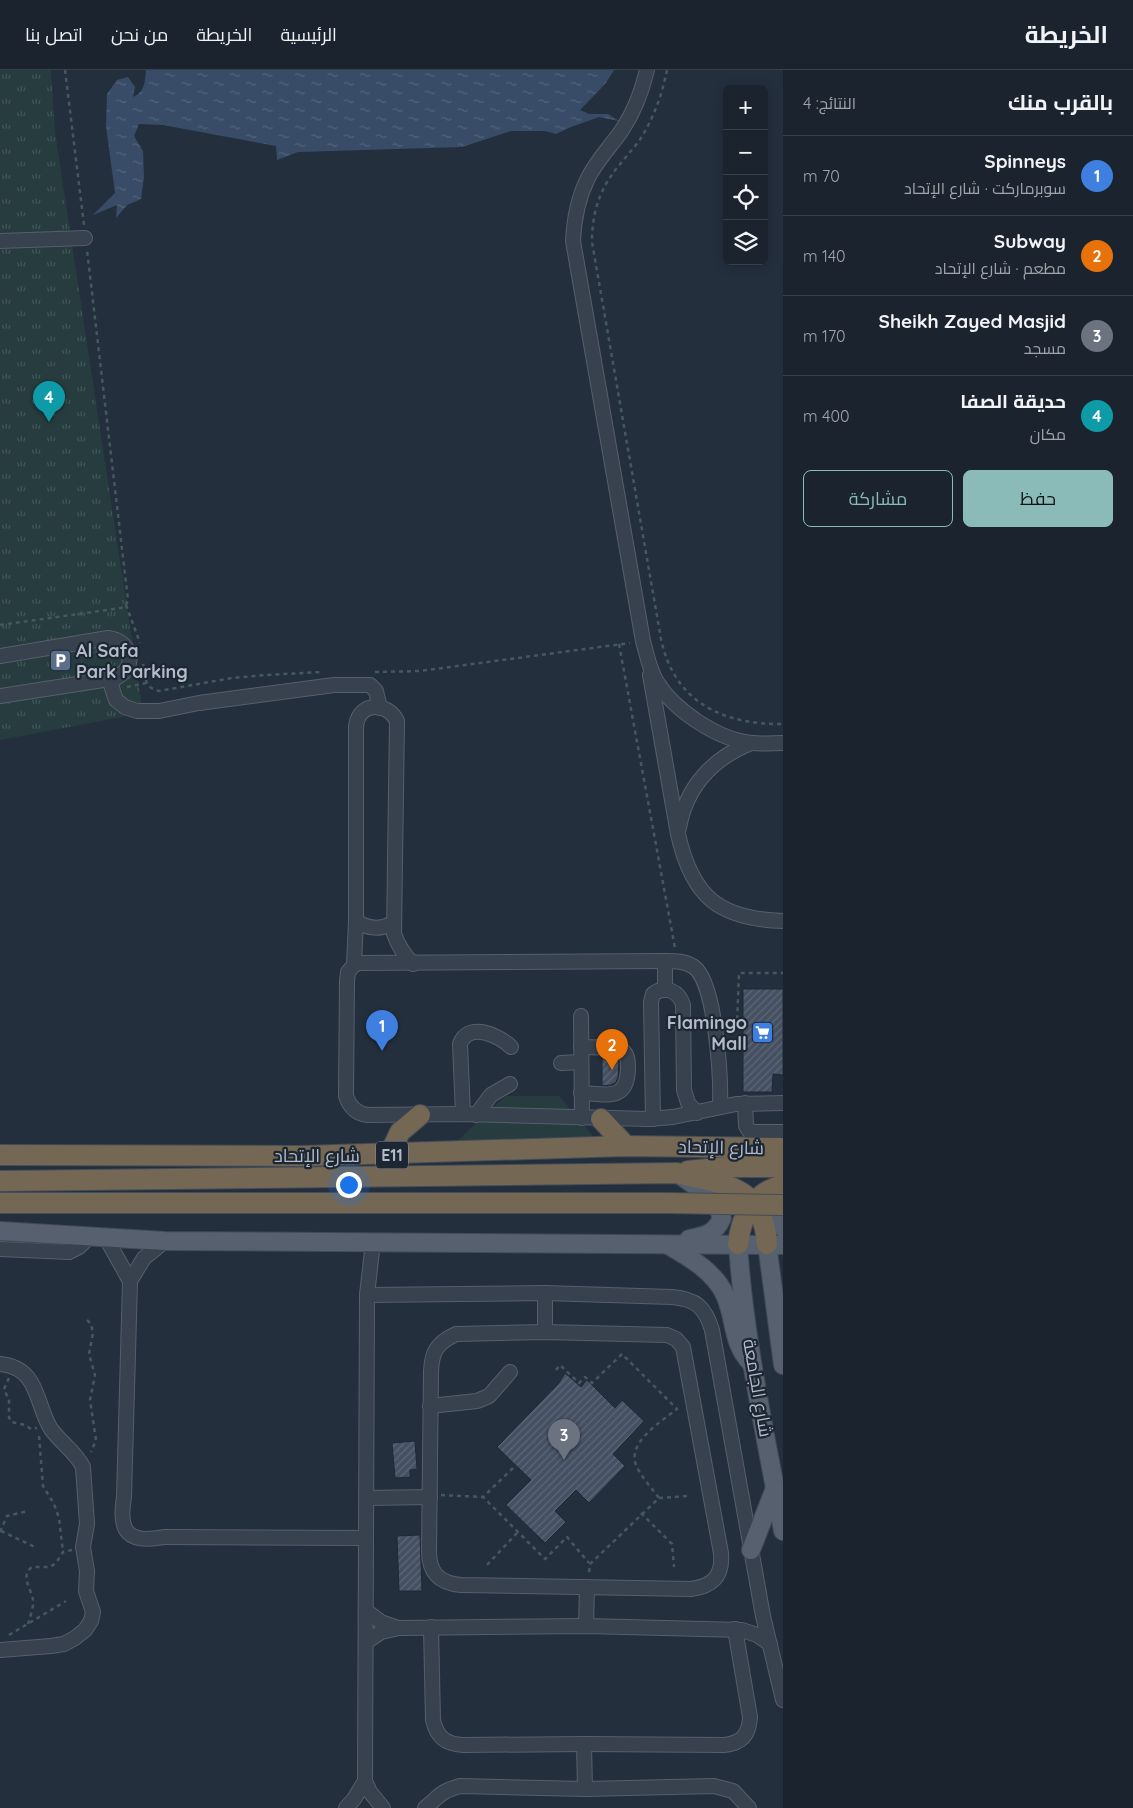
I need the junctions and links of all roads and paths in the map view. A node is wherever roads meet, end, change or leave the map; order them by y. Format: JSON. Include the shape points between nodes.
{"nodes":[{"id":1,"x":66,"y":70,"type":"edge"},
{"id":2,"x":647,"y":70,"type":"edge"},
{"id":3,"x":667,"y":70,"type":"edge"},
{"id":4,"x":85,"y":238,"type":"junction"},
{"id":5,"x":0,"y":241,"type":"edge"},
{"id":6,"x":126,"y":605,"type":"junction"},
{"id":7,"x":0,"y":625,"type":"edge"},
{"id":8,"x":661,"y":639,"type":"junction"},
{"id":9,"x":644,"y":641,"type":"junction"},
{"id":10,"x":619,"y":644,"type":"junction"},
{"id":11,"x":141,"y":648,"type":"dead end"},
{"id":12,"x":0,"y":656,"type":"edge"},
{"id":13,"x":142,"y":657,"type":"dead end"},
{"id":14,"x":648,"y":664,"type":"junction"},
{"id":15,"x":325,"y":672,"type":"dead end"},
{"id":16,"x":374,"y":672,"type":"dead end"},
{"id":17,"x":109,"y":679,"type":"junction"},
{"id":18,"x":0,"y":696,"type":"edge"},
{"id":19,"x":380,"y":708,"type":"junction"},
{"id":20,"x":783,"y":724,"type":"edge"},
{"id":21,"x":751,"y":743,"type":"junction"},
{"id":22,"x":783,"y":743,"type":"edge"},
{"id":23,"x":678,"y":834,"type":"junction"},
{"id":24,"x":356,"y":921,"type":"junction"},
{"id":25,"x":783,"y":921,"type":"edge"},
{"id":26,"x":393,"y":923,"type":"junction"},
{"id":27,"x":671,"y":961,"type":"junction"},
{"id":28,"x":354,"y":964,"type":"junction"},
{"id":29,"x":413,"y":964,"type":"junction"},
{"id":30,"x":783,"y":973,"type":"edge"},
{"id":31,"x":665,"y":990,"type":"junction"},
{"id":32,"x":581,"y":1016,"type":"dead end"},
{"id":33,"x":716,"y":1038,"type":"junction"},
{"id":34,"x":511,"y":1047,"type":"dead end"},
{"id":35,"x":581,"y":1047,"type":"junction"},
{"id":36,"x":581,"y":1062,"type":"junction"},
{"id":37,"x":561,"y":1063,"type":"dead end"},
{"id":38,"x":510,"y":1084,"type":"dead end"},
{"id":39,"x":582,"y":1093,"type":"junction"},
{"id":40,"x":745,"y":1103,"type":"junction"},
{"id":41,"x":783,"y":1103,"type":"edge"},
{"id":42,"x":720,"y":1106,"type":"junction"},
{"id":43,"x":697,"y":1113,"type":"junction"},
{"id":44,"x":420,"y":1115,"type":"junction"},
{"id":45,"x":469,"y":1115,"type":"junction"},
{"id":46,"x":591,"y":1118,"type":"junction"},
{"id":47,"x":653,"y":1119,"type":"junction"},
{"id":48,"x":783,"y":1132,"type":"edge"},
{"id":49,"x":0,"y":1145,"type":"edge"},
{"id":50,"x":626,"y":1146,"type":"junction"},
{"id":51,"x":783,"y":1148,"type":"edge"},
{"id":52,"x":0,"y":1154,"type":"edge"},
{"id":53,"x":29,"y":1154,"type":"junction"},
{"id":54,"x":389,"y":1155,"type":"junction"},
{"id":55,"x":783,"y":1166,"type":"edge"},
{"id":56,"x":676,"y":1173,"type":"junction"},
{"id":57,"x":0,"y":1182,"type":"edge"},
{"id":58,"x":783,"y":1185,"type":"edge"},
{"id":59,"x":783,"y":1200,"type":"edge"},
{"id":60,"x":0,"y":1203,"type":"edge"},
{"id":61,"x":753,"y":1203,"type":"junction"},
{"id":62,"x":783,"y":1205,"type":"edge"},
{"id":63,"x":783,"y":1228,"type":"edge"},
{"id":64,"x":0,"y":1230,"type":"edge"},
{"id":65,"x":97,"y":1238,"type":"junction"},
{"id":66,"x":165,"y":1241,"type":"junction"},
{"id":67,"x":374,"y":1242,"type":"junction"},
{"id":68,"x":738,"y":1244,"type":"junction"},
{"id":69,"x":775,"y":1244,"type":"edge"},
{"id":70,"x":667,"y":1245,"type":"junction"},
{"id":71,"x":0,"y":1249,"type":"edge"},
{"id":72,"x":770,"y":1266,"type":"junction"},
{"id":73,"x":739,"y":1268,"type":"junction"},
{"id":74,"x":130,"y":1281,"type":"junction"},
{"id":75,"x":545,"y":1294,"type":"junction"},
{"id":76,"x":367,"y":1295,"type":"junction"},
{"id":77,"x":783,"y":1302,"type":"edge"},
{"id":78,"x":87,"y":1320,"type":"dead end"},
{"id":79,"x":777,"y":1322,"type":"junction"},
{"id":80,"x":546,"y":1332,"type":"junction"},
{"id":81,"x":753,"y":1365,"type":"junction"},
{"id":82,"x":783,"y":1365,"type":"edge"},
{"id":83,"x":6,"y":1366,"type":"edge"},
{"id":84,"x":556,"y":1370,"type":"dead end"},
{"id":85,"x":510,"y":1372,"type":"dead end"},
{"id":86,"x":430,"y":1406,"type":"junction"},
{"id":87,"x":84,"y":1467,"type":"junction"},
{"id":88,"x":513,"y":1468,"type":"dead end"},
{"id":89,"x":775,"y":1487,"type":"junction"},
{"id":90,"x":430,"y":1496,"type":"junction"},
{"id":91,"x":688,"y":1496,"type":"dead end"},
{"id":92,"x":483,"y":1497,"type":"junction"},
{"id":93,"x":367,"y":1498,"type":"junction"},
{"id":94,"x":659,"y":1498,"type":"junction"},
{"id":95,"x":28,"y":1511,"type":"dead end"},
{"id":96,"x":641,"y":1513,"type":"junction"},
{"id":97,"x":0,"y":1531,"type":"edge"},
{"id":98,"x":783,"y":1531,"type":"edge"},
{"id":99,"x":518,"y":1532,"type":"junction"},
{"id":100,"x":365,"y":1538,"type":"junction"},
{"id":101,"x":35,"y":1546,"type":"dead end"},
{"id":102,"x":83,"y":1547,"type":"junction"},
{"id":103,"x":751,"y":1550,"type":"junction"},
{"id":104,"x":63,"y":1552,"type":"junction"},
{"id":105,"x":487,"y":1565,"type":"dead end"},
{"id":106,"x":674,"y":1568,"type":"dead end"},
{"id":107,"x":587,"y":1587,"type":"junction"},
{"id":108,"x":66,"y":1602,"type":"dead end"},
{"id":109,"x":366,"y":1611,"type":"junction"},
{"id":110,"x":763,"y":1616,"type":"junction"},
{"id":111,"x":28,"y":1624,"type":"junction"},
{"id":112,"x":586,"y":1626,"type":"junction"},
{"id":113,"x":431,"y":1627,"type":"junction"},
{"id":114,"x":399,"y":1628,"type":"junction"},
{"id":115,"x":738,"y":1629,"type":"junction"},
{"id":116,"x":366,"y":1642,"type":"junction"},
{"id":117,"x":2,"y":1644,"type":"edge"},
{"id":118,"x":770,"y":1644,"type":"junction"},
{"id":119,"x":783,"y":1700,"type":"edge"},
{"id":120,"x":584,"y":1744,"type":"junction"},
{"id":121,"x":365,"y":1781,"type":"junction"},
{"id":122,"x":585,"y":1789,"type":"junction"},
{"id":123,"x":346,"y":1808,"type":"edge"},
{"id":124,"x":384,"y":1808,"type":"edge"},
{"id":125,"x":426,"y":1808,"type":"edge"},
{"id":126,"x":749,"y":1808,"type":"edge"}],
"edges":[{"from":1,"to":4,"type":"path"},
{"from":2,"to":9,"type":"street","via":[[632,114],[596,164],[581,193],[573,241]]},
{"from":3,"to":8,"type":"path","via":[[648,126],[602,191],[594,216],[592,242]]},
{"from":4,"to":5,"type":"street"},
{"from":4,"to":6,"type":"path","via":[[128,594]]},
{"from":6,"to":7,"type":"path"},
{"from":6,"to":11,"type":"path"},
{"from":8,"to":9,"type":"path"},
{"from":8,"to":20,"type":"path","via":[[673,672],[687,691],[705,706],[741,721]]},
{"from":9,"to":10,"type":"path"},
{"from":9,"to":14,"type":"street"},
{"from":10,"to":16,"type":"path","via":[[420,671]]},
{"from":10,"to":27,"type":"path"},
{"from":12,"to":17,"type":"street","via":[[116,639],[127,648],[130,662],[122,675]]},
{"from":13,"to":15,"type":"path","via":[[146,683],[159,691],[257,676]]},
{"from":14,"to":21,"type":"street","via":[[668,696],[693,718],[721,734]]},
{"from":14,"to":23,"type":"street"},
{"from":17,"to":18,"type":"street"},
{"from":17,"to":19,"type":"street","via":[[116,700],[137,711],[159,711],[334,685],[370,685],[376,691]]},
{"from":19,"to":24,"type":"street","via":[[364,709],[356,726]]},
{"from":19,"to":26,"type":"street","via":[[388,710],[396,721]]},
{"from":21,"to":22,"type":"street"},
{"from":21,"to":23,"type":"street","via":[[723,756],[701,778],[686,804]]},
{"from":23,"to":25,"type":"street","via":[[692,877],[709,898],[742,917]]},
{"from":24,"to":26,"type":"street","via":[[376,928]]},
{"from":24,"to":28,"type":"street"},
{"from":26,"to":29,"type":"street","via":[[397,943]]},
{"from":27,"to":29,"type":"street"},
{"from":27,"to":31,"type":"street"},
{"from":27,"to":33,"type":"street","via":[[696,968],[703,978]]},
{"from":28,"to":29,"type":"street"},
{"from":28,"to":44,"type":"street","via":[[348,972],[348,1102],[362,1114]]},
{"from":30,"to":33,"type":"path","via":[[739,973],[737,1023]]},
{"from":31,"to":43,"type":"street","via":[[679,995],[683,1005],[684,1090],[688,1103]]},
{"from":31,"to":47,"type":"street","via":[[657,991],[651,998]]},
{"from":32,"to":35,"type":"street"},
{"from":33,"to":42,"type":"street"},
{"from":34,"to":45,"type":"street","via":[[488,1033],[472,1032],[462,1038],[460,1044]]},
{"from":35,"to":36,"type":"street"},
{"from":35,"to":39,"type":"street","via":[[620,1048],[625,1051],[628,1061],[627,1084],[621,1091],[612,1094]]},
{"from":36,"to":37,"type":"street"},
{"from":36,"to":39,"type":"street"},
{"from":38,"to":45,"type":"street","via":[[491,1095]]},
{"from":39,"to":46,"type":"street"},
{"from":40,"to":41,"type":"street"},
{"from":40,"to":42,"type":"street"},
{"from":40,"to":48,"type":"street","via":[[746,1126],[750,1132]]},
{"from":42,"to":43,"type":"street"},
{"from":43,"to":47,"type":"street"},
{"from":44,"to":45,"type":"street"},
{"from":44,"to":54,"type":"highway","via":[[400,1132]]},
{"from":45,"to":46,"type":"street"},
{"from":46,"to":47,"type":"street"},
{"from":46,"to":50,"type":"highway"},
{"from":49,"to":53,"type":"main road"},
{"from":50,"to":51,"type":"highway","name":"شارع الإتحاد","number":"E11"},
{"from":50,"to":54,"type":"highway","name":"شارع الإتحاد","number":"E11"},
{"from":52,"to":53,"type":"highway","name":"شارع الإتحاد","number":"E11"},
{"from":53,"to":54,"type":"highway","name":"شارع الإتحاد","number":"E11"},
{"from":55,"to":56,"type":"highway","via":[[714,1167]]},
{"from":56,"to":57,"type":"highway"},
{"from":56,"to":61,"type":"highway","via":[[734,1187]]},
{"from":56,"to":70,"type":"main road","via":[[715,1200],[722,1218],[713,1232]]},
{"from":58,"to":61,"type":"highway","via":[[763,1193]]},
{"from":59,"to":63,"type":"main road","via":[[778,1215]]},
{"from":60,"to":62,"type":"highway","bridge":true},
{"from":61,"to":68,"type":"highway","via":[[744,1218]]},
{"from":61,"to":69,"type":"highway"},
{"from":64,"to":65,"type":"main road"},
{"from":65,"to":66,"type":"main road"},
{"from":65,"to":71,"type":"street","via":[[69,1252]]},
{"from":65,"to":74,"type":"street","via":[[119,1259]]},
{"from":66,"to":67,"type":"main road"},
{"from":66,"to":74,"type":"street","via":[[144,1258]]},
{"from":67,"to":70,"type":"main road"},
{"from":67,"to":76,"type":"street"},
{"from":68,"to":69,"type":"main road"},
{"from":68,"to":70,"type":"main road"},
{"from":68,"to":73,"type":"main road","name":"شارع الجامعة"},
{"from":69,"to":72,"type":"main road","name":"شارع الجامعة"},
{"from":70,"to":81,"type":"main road","via":[[714,1278],[726,1296],[741,1350]]},
{"from":72,"to":73,"type":"main road","via":[[753,1252],[744,1257]]},
{"from":72,"to":79,"type":"main road","name":"شارع الجامعة"},
{"from":73,"to":81,"type":"main road","name":"شارع الجامعة"},
{"from":74,"to":100,"type":"street","via":[[124,1497],[129,1520],[144,1533],[164,1538]]},
{"from":75,"to":76,"type":"street"},
{"from":75,"to":80,"type":"street"},
{"from":75,"to":103,"type":"street","via":[[686,1298],[699,1305],[708,1316]]},
{"from":76,"to":93,"type":"street"},
{"from":77,"to":79,"type":"main road"},
{"from":78,"to":87,"type":"path","via":[[93,1333],[89,1354],[95,1375],[90,1400],[96,1440]]},
{"from":79,"to":82,"type":"main road","name":"شارع الجامعة"},
{"from":80,"to":86,"type":"street","via":[[456,1334],[445,1339],[431,1359]]},
{"from":80,"to":107,"type":"street","via":[[667,1334],[683,1347],[721,1553],[722,1564],[718,1574],[702,1587]]},
{"from":81,"to":89,"type":"main road","name":"شارع الجامعة"},
{"from":83,"to":87,"type":"street","via":[[29,1380],[36,1389],[52,1431]]},
{"from":83,"to":104,"type":"path","via":[[4,1388],[10,1400],[11,1422],[30,1429],[39,1427],[43,1486],[59,1518]]},
{"from":84,"to":94,"type":"path","via":[[560,1366],[579,1383],[585,1377],[592,1383],[622,1354],[678,1409],[647,1433],[636,1449],[635,1463]]},
{"from":85,"to":86,"type":"street","via":[[489,1396],[477,1401]]},
{"from":86,"to":90,"type":"street"},
{"from":87,"to":102,"type":"street","via":[[87,1524]]},
{"from":88,"to":92,"type":"path"},
{"from":89,"to":98,"type":"main road","name":"شارع الجامعة"},
{"from":89,"to":103,"type":"main road"},
{"from":90,"to":92,"type":"path"},
{"from":90,"to":93,"type":"street"},
{"from":90,"to":107,"type":"street","via":[[429,1561],[441,1579],[461,1585]]},
{"from":91,"to":94,"type":"path"},
{"from":92,"to":99,"type":"path"},
{"from":93,"to":100,"type":"street"},
{"from":94,"to":96,"type":"path"},
{"from":95,"to":97,"type":"path","via":[[8,1516]]},
{"from":96,"to":99,"type":"path","via":[[590,1564],[567,1537],[545,1560]]},
{"from":96,"to":106,"type":"path","via":[[672,1544]]},
{"from":97,"to":101,"type":"path"},
{"from":99,"to":105,"type":"path"},
{"from":100,"to":109,"type":"street"},
{"from":102,"to":104,"type":"path"},
{"from":102,"to":117,"type":"street","via":[[86,1591],[93,1612],[85,1630],[64,1644]]},
{"from":103,"to":110,"type":"street"},
{"from":104,"to":111,"type":"path","via":[[50,1567],[28,1570],[28,1588],[34,1601]]},
{"from":107,"to":112,"type":"street"},
{"from":108,"to":111,"type":"path"},
{"from":109,"to":114,"type":"street","via":[[381,1622]]},
{"from":109,"to":116,"type":"street"},
{"from":110,"to":115,"type":"street","via":[[754,1626]]},
{"from":110,"to":118,"type":"street"},
{"from":111,"to":117,"type":"path"},
{"from":112,"to":113,"type":"street"},
{"from":112,"to":115,"type":"street"},
{"from":113,"to":114,"type":"street"},
{"from":113,"to":120,"type":"street","via":[[433,1720],[442,1739],[463,1745]]},
{"from":114,"to":116,"type":"street","via":[[381,1632]]},
{"from":115,"to":118,"type":"street","via":[[757,1635]]},
{"from":115,"to":120,"type":"street","via":[[750,1716],[750,1728],[744,1738],[735,1744],[724,1745]]},
{"from":116,"to":121,"type":"street"},
{"from":118,"to":119,"type":"street"},
{"from":120,"to":122,"type":"street"},
{"from":121,"to":123,"type":"street"},
{"from":121,"to":124,"type":"street"},
{"from":122,"to":125,"type":"street","via":[[460,1786],[436,1796]]},
{"from":122,"to":126,"type":"street","via":[[714,1786],[733,1791]]}]}
